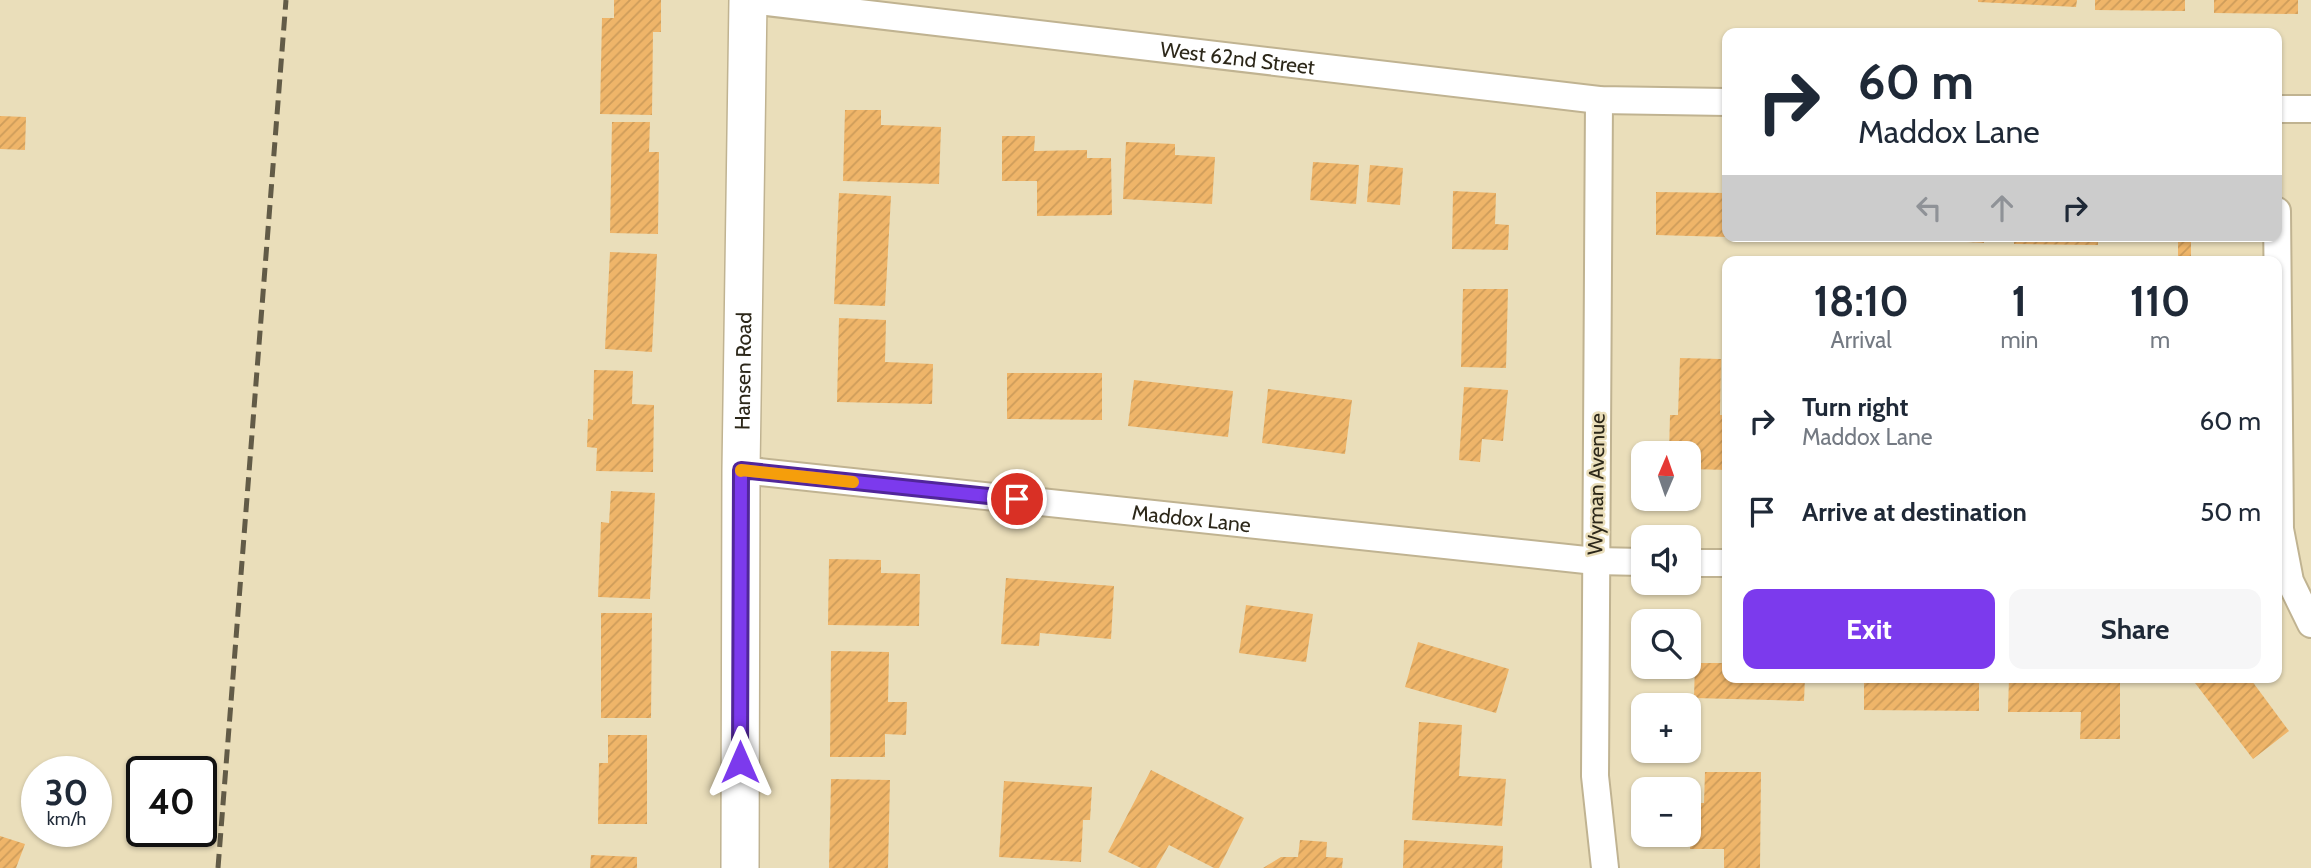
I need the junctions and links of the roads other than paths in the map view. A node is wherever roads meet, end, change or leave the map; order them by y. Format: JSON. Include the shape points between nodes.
{"nodes":[{"id":1,"x":748,"y":0,"type":"edge"},
{"id":2,"x":1599,"y":100,"type":"junction"},
{"id":3,"x":1722,"y":102,"type":"edge"},
{"id":4,"x":2282,"y":108,"type":"edge"},
{"id":5,"x":2311,"y":109,"type":"edge"},
{"id":6,"x":741,"y":470,"type":"junction"},
{"id":7,"x":1595,"y":562,"type":"junction"},
{"id":8,"x":1631,"y":562,"type":"edge"},
{"id":9,"x":1701,"y":563,"type":"edge"},
{"id":10,"x":1722,"y":563,"type":"edge"},
{"id":11,"x":2282,"y":570,"type":"edge"},
{"id":12,"x":2311,"y":624,"type":"edge"},
{"id":13,"x":740,"y":868,"type":"edge"},
{"id":14,"x":1605,"y":868,"type":"edge"}],
"edges":[{"from":1,"to":2,"type":"street","name":"West 62nd Street"},
{"from":1,"to":6,"type":"street","name":"Hansen Road"},
{"from":2,"to":3,"type":"street","name":"West 62nd Street"},
{"from":2,"to":7,"type":"street","name":"Wyman Avenue"},
{"from":4,"to":5,"type":"street"},
{"from":6,"to":7,"type":"street","name":"Maddox Lane"},
{"from":6,"to":13,"type":"street","name":"Hansen Road"},
{"from":7,"to":8,"type":"street","name":"Maddox Lane"},
{"from":7,"to":14,"type":"street","name":"Wyman Avenue","via":[[1595,776]]},
{"from":9,"to":10,"type":"street"},
{"from":11,"to":12,"type":"street"}]}
